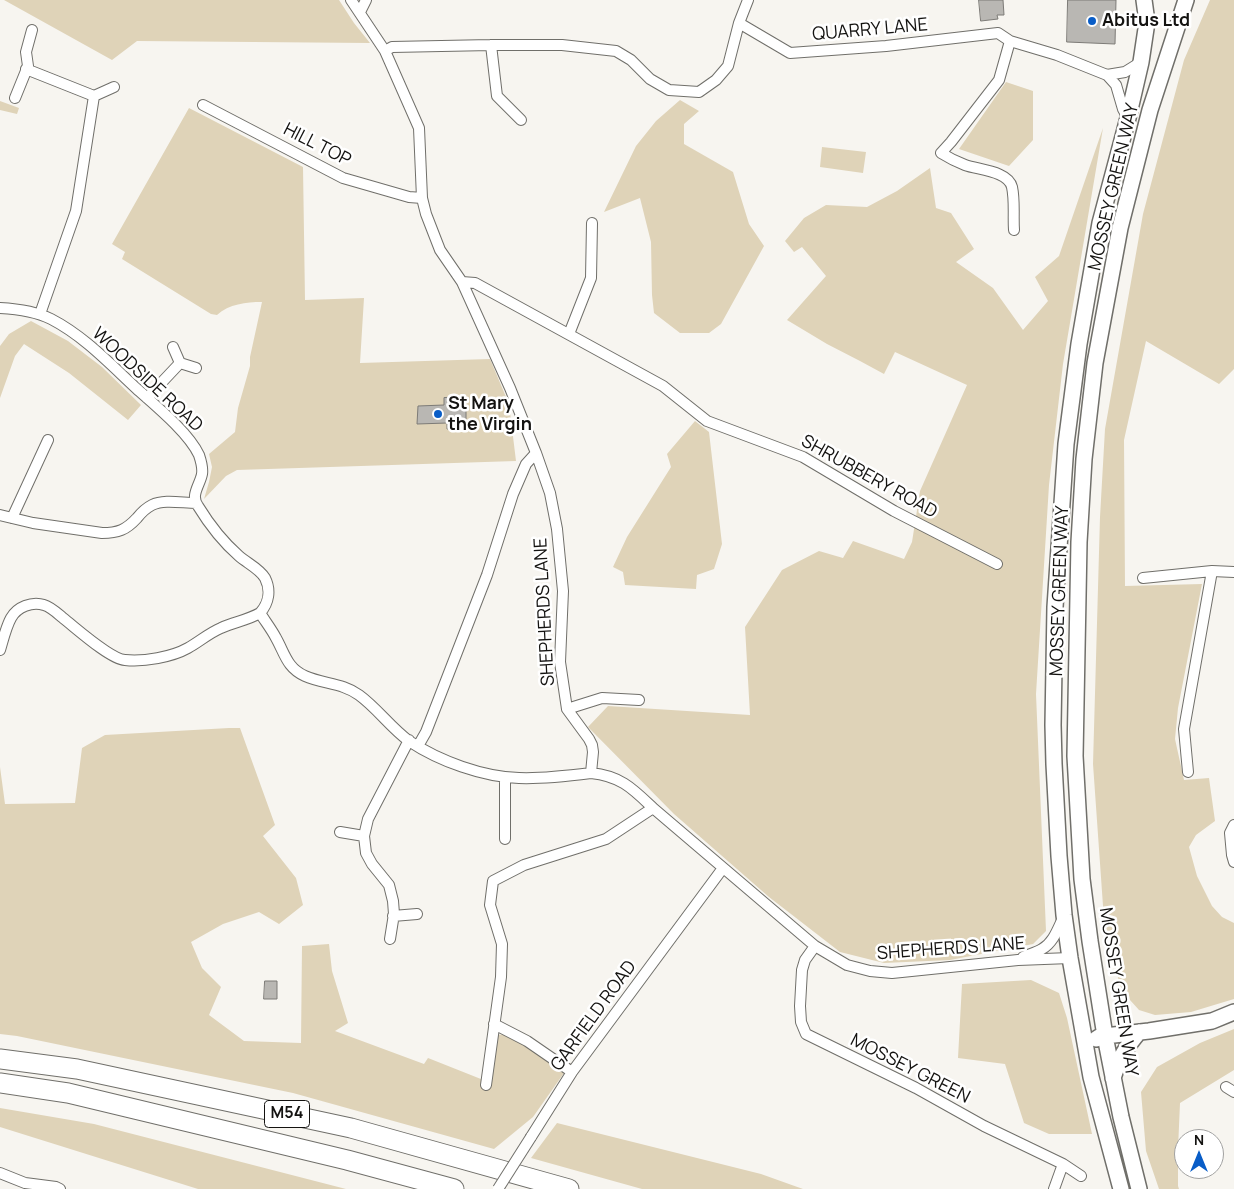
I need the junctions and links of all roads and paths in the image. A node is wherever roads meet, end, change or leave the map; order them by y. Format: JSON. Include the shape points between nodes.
{"nodes":[{"id":1,"x":351,"y":0,"type":"edge"},
{"id":2,"x":366,"y":0,"type":"edge"},
{"id":3,"x":748,"y":0,"type":"edge"},
{"id":4,"x":1144,"y":0,"type":"edge"},
{"id":5,"x":1186,"y":0,"type":"edge"},
{"id":6,"x":360,"y":12,"type":"junction"},
{"id":7,"x":739,"y":23,"type":"junction"},
{"id":8,"x":32,"y":30,"type":"dead end"},
{"id":9,"x":1010,"y":41,"type":"junction"},
{"id":10,"x":491,"y":45,"type":"junction"},
{"id":11,"x":385,"y":51,"type":"junction"},
{"id":12,"x":1141,"y":62,"type":"junction"},
{"id":13,"x":26,"y":69,"type":"junction"},
{"id":14,"x":1107,"y":75,"type":"junction"},
{"id":15,"x":114,"y":87,"type":"dead end"},
{"id":16,"x":94,"y":96,"type":"junction"},
{"id":17,"x":15,"y":98,"type":"dead end"},
{"id":18,"x":203,"y":106,"type":"dead end"},
{"id":19,"x":1128,"y":118,"type":"junction"},
{"id":20,"x":521,"y":120,"type":"dead end"},
{"id":21,"x":422,"y":198,"type":"junction"},
{"id":22,"x":592,"y":222,"type":"dead end"},
{"id":23,"x":1014,"y":230,"type":"dead end"},
{"id":24,"x":462,"y":282,"type":"junction"},
{"id":25,"x":0,"y":308,"type":"edge"},
{"id":26,"x":40,"y":314,"type":"junction"},
{"id":27,"x":569,"y":334,"type":"junction"},
{"id":28,"x":174,"y":347,"type":"dead end"},
{"id":29,"x":180,"y":363,"type":"junction"},
{"id":30,"x":196,"y":368,"type":"dead end"},
{"id":31,"x":147,"y":398,"type":"junction"},
{"id":32,"x":48,"y":440,"type":"dead end"},
{"id":33,"x":536,"y":452,"type":"junction"},
{"id":34,"x":196,"y":503,"type":"junction"},
{"id":35,"x":0,"y":515,"type":"edge"},
{"id":36,"x":12,"y":518,"type":"junction"},
{"id":37,"x":997,"y":564,"type":"dead end"},
{"id":38,"x":1212,"y":571,"type":"junction"},
{"id":39,"x":1234,"y":572,"type":"edge"},
{"id":40,"x":1143,"y":578,"type":"dead end"},
{"id":41,"x":260,"y":613,"type":"junction"},
{"id":42,"x":0,"y":650,"type":"edge"},
{"id":43,"x":639,"y":700,"type":"dead end"},
{"id":44,"x":567,"y":709,"type":"junction"},
{"id":45,"x":408,"y":740,"type":"junction"},
{"id":46,"x":418,"y":746,"type":"junction"},
{"id":47,"x":1075,"y":756,"type":"junction"},
{"id":48,"x":1188,"y":772,"type":"dead end"},
{"id":49,"x":591,"y":773,"type":"junction"},
{"id":50,"x":505,"y":777,"type":"junction"},
{"id":51,"x":653,"y":808,"type":"junction"},
{"id":52,"x":1234,"y":825,"type":"edge"},
{"id":53,"x":340,"y":832,"type":"dead end"},
{"id":54,"x":364,"y":836,"type":"junction"},
{"id":55,"x":505,"y":839,"type":"dead end"},
{"id":56,"x":1234,"y":862,"type":"edge"},
{"id":57,"x":722,"y":868,"type":"junction"},
{"id":58,"x":417,"y":914,"type":"dead end"},
{"id":59,"x":1064,"y":915,"type":"junction"},
{"id":60,"x":393,"y":916,"type":"junction"},
{"id":61,"x":390,"y":939,"type":"dead end"},
{"id":62,"x":815,"y":946,"type":"junction"},
{"id":63,"x":1070,"y":958,"type":"junction"},
{"id":64,"x":1018,"y":960,"type":"junction"},
{"id":65,"x":1234,"y":1012,"type":"edge"},
{"id":66,"x":494,"y":1024,"type":"junction"},
{"id":67,"x":1139,"y":1032,"type":"junction"},
{"id":68,"x":1105,"y":1036,"type":"junction"},
{"id":69,"x":0,"y":1059,"type":"edge"},
{"id":70,"x":572,"y":1072,"type":"junction"},
{"id":71,"x":1113,"y":1079,"type":"junction"},
{"id":72,"x":0,"y":1084,"type":"edge"},
{"id":73,"x":486,"y":1085,"type":"dead end"},
{"id":74,"x":1063,"y":1164,"type":"junction"},
{"id":75,"x":0,"y":1173,"type":"edge"},
{"id":76,"x":1081,"y":1176,"type":"dead end"},
{"id":77,"x":1120,"y":1186,"type":"edge"},
{"id":78,"x":60,"y":1189,"type":"edge"},
{"id":79,"x":454,"y":1189,"type":"edge"},
{"id":80,"x":498,"y":1189,"type":"edge"},
{"id":81,"x":569,"y":1189,"type":"edge"},
{"id":82,"x":1054,"y":1189,"type":"edge"},
{"id":83,"x":1139,"y":1189,"type":"edge"}],
"edges":[{"from":1,"to":6,"type":"street","name":"SHEPHERDS LANE"},
{"from":2,"to":6,"type":"street"},
{"from":3,"to":7,"type":"street"},
{"from":4,"to":12,"type":"main road","name":"MOSSEY GREEN WAY","via":[[1147,22]]},
{"from":5,"to":47,"type":"main road","name":"MOSSEY GREEN WAY","via":[[1150,110],[1120,228],[1095,363],[1079,542]]},
{"from":6,"to":11,"type":"street","name":"SHEPHERDS LANE"},
{"from":7,"to":9,"type":"street","name":"QUARRY LANE","via":[[790,53],[998,33]]},
{"from":7,"to":10,"type":"street","via":[[728,66],[699,92],[669,90],[616,51],[562,45]]},
{"from":8,"to":13,"type":"street","via":[[26,46]]},
{"from":9,"to":14,"type":"street","name":"QUARRY LANE"},
{"from":9,"to":23,"type":"street","via":[[999,80],[941,153],[1009,180],[1013,194]]},
{"from":10,"to":11,"type":"street","via":[[392,47]]},
{"from":10,"to":20,"type":"street","via":[[497,96]]},
{"from":11,"to":21,"type":"street","name":"SHEPHERDS LANE","via":[[419,128]]},
{"from":12,"to":14,"type":"street","via":[[1124,72]]},
{"from":12,"to":19,"type":"main road","name":"MOSSEY GREEN WAY"},
{"from":13,"to":16,"type":"street"},
{"from":13,"to":17,"type":"street"},
{"from":14,"to":19,"type":"street","via":[[1116,85]]},
{"from":15,"to":16,"type":"street"},
{"from":16,"to":26,"type":"street","via":[[76,211]]},
{"from":18,"to":21,"type":"street","name":"HILL TOP","via":[[343,178]]},
{"from":19,"to":59,"type":"main road","name":"MOSSEY GREEN WAY","via":[[1100,222],[1066,444],[1054,607],[1053,725]]},
{"from":21,"to":24,"type":"street","name":"SHEPHERDS LANE","via":[[440,250]]},
{"from":22,"to":27,"type":"street","via":[[591,278]]},
{"from":24,"to":27,"type":"street","name":"SHRUBBERY ROAD","via":[[475,283]]},
{"from":24,"to":33,"type":"street","name":"SHEPHERDS LANE"},
{"from":25,"to":26,"type":"street","name":"WOODSIDE ROAD"},
{"from":26,"to":31,"type":"street","name":"WOODSIDE ROAD","via":[[62,325],[93,349]]},
{"from":27,"to":37,"type":"street","name":"SHRUBBERY ROAD","via":[[663,386],[707,420],[803,457]]},
{"from":28,"to":29,"type":"street"},
{"from":29,"to":30,"type":"street"},
{"from":29,"to":31,"type":"street"},
{"from":31,"to":34,"type":"street","name":"WOODSIDE ROAD","via":[[177,426],[199,455],[202,473],[195,493]]},
{"from":32,"to":36,"type":"street"},
{"from":33,"to":44,"type":"street","name":"SHEPHERDS LANE","via":[[550,493],[557,529],[563,591],[560,662]]},
{"from":33,"to":46,"type":"street","via":[[526,464],[513,494],[487,575]]},
{"from":34,"to":36,"type":"street","via":[[153,504],[126,528],[114,533]]},
{"from":34,"to":41,"type":"street","via":[[226,543],[265,579],[268,596]]},
{"from":35,"to":36,"type":"street"},
{"from":38,"to":39,"type":"street"},
{"from":38,"to":40,"type":"street"},
{"from":38,"to":48,"type":"street","via":[[1184,729]]},
{"from":41,"to":42,"type":"street","via":[[220,629],[176,653],[146,660],[129,660],[120,659],[100,647],[49,607],[38,603],[19,609],[11,618]]},
{"from":41,"to":45,"type":"street","via":[[293,668],[305,676],[342,686],[359,695]]},
{"from":43,"to":44,"type":"street","via":[[602,698]]},
{"from":44,"to":49,"type":"street","name":"SHEPHERDS LANE","via":[[592,745]]},
{"from":45,"to":46,"type":"street"},
{"from":45,"to":54,"type":"street","via":[[368,818]]},
{"from":46,"to":50,"type":"street","via":[[450,762]]},
{"from":47,"to":63,"type":"main road","via":[[1070,808],[1082,948],[1081,954]]},
{"from":47,"to":68,"type":"main road","name":"MOSSEY GREEN WAY","via":[[1082,879]]},
{"from":49,"to":50,"type":"street"},
{"from":49,"to":51,"type":"street","name":"SHEPHERDS LANE","via":[[624,783]]},
{"from":50,"to":55,"type":"street"},
{"from":51,"to":57,"type":"street","name":"SHEPHERDS LANE"},
{"from":51,"to":66,"type":"street","via":[[606,838],[524,865],[493,881],[490,905],[502,944]]},
{"from":52,"to":56,"type":"street","via":[[1230,833]]},
{"from":53,"to":54,"type":"street"},
{"from":54,"to":60,"type":"street","via":[[366,853],[389,885]]},
{"from":57,"to":62,"type":"street","name":"SHEPHERDS LANE"},
{"from":57,"to":70,"type":"street","name":"GARFIELD ROAD"},
{"from":58,"to":60,"type":"street"},
{"from":59,"to":63,"type":"main road","name":"MOSSEY GREEN WAY"},
{"from":59,"to":64,"type":"street","via":[[1049,944]]},
{"from":60,"to":61,"type":"street"},
{"from":62,"to":64,"type":"street","name":"SHEPHERDS LANE","via":[[847,965],[887,973]]},
{"from":62,"to":74,"type":"street","name":"MOSSEY GREEN","via":[[802,970],[801,1022],[806,1034]]},
{"from":63,"to":64,"type":"street","name":"SHEPHERDS LANE"},
{"from":63,"to":77,"type":"main road","name":"MOSSEY GREEN WAY","via":[[1091,1076]]},
{"from":65,"to":67,"type":"main road","via":[[1212,1021]]},
{"from":66,"to":70,"type":"street","via":[[527,1041]]},
{"from":66,"to":73,"type":"street"},
{"from":67,"to":68,"type":"main road"},
{"from":67,"to":71,"type":"main road","via":[[1118,1062]]},
{"from":68,"to":71,"type":"main road","name":"MOSSEY GREEN WAY"},
{"from":68,"to":77,"type":"main road","via":[[1096,1039],[1093,1052],[1120,1169]]},
{"from":69,"to":81,"type":"highway","number":"M54","via":[[77,1069],[351,1128]]},
{"from":70,"to":80,"type":"street","name":"GARFIELD ROAD","bridge":true},
{"from":71,"to":83,"type":"main road","name":"MOSSEY GREEN WAY"},
{"from":72,"to":79,"type":"highway","number":"M54","via":[[68,1093]]},
{"from":74,"to":76,"type":"street","name":"MOSSEY GREEN"},
{"from":74,"to":82,"type":"street"},
{"from":75,"to":78,"type":"street","via":[[25,1184]]}]}
